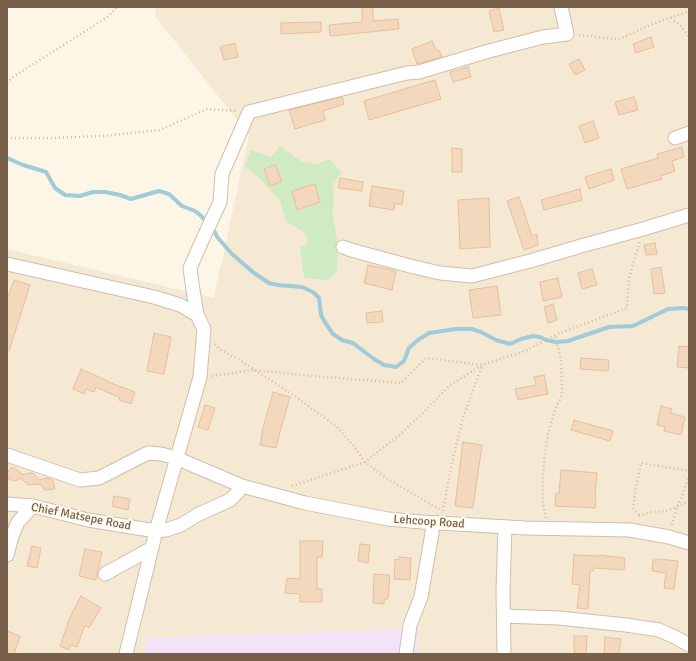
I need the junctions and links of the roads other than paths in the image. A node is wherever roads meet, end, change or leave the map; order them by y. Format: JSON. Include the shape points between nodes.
{"nodes":[{"id":1,"x":561,"y":7,"type":"edge"},
{"id":2,"x":689,"y":133,"type":"edge"},
{"id":3,"x":676,"y":138,"type":"dead end"},
{"id":4,"x":689,"y":214,"type":"edge"},
{"id":5,"x":343,"y":247,"type":"dead end"},
{"id":6,"x":7,"y":264,"type":"edge"},
{"id":7,"x":197,"y":315,"type":"junction"},
{"id":8,"x":7,"y":455,"type":"edge"},
{"id":9,"x":176,"y":458,"type":"junction"},
{"id":10,"x":242,"y":486,"type":"junction"},
{"id":11,"x":7,"y":504,"type":"edge"},
{"id":12,"x":33,"y":506,"type":"junction"},
{"id":13,"x":440,"y":519,"type":"junction"},
{"id":14,"x":505,"y":527,"type":"junction"},
{"id":15,"x":156,"y":531,"type":"junction"},
{"id":16,"x":689,"y":543,"type":"edge"},
{"id":17,"x":152,"y":548,"type":"junction"},
{"id":18,"x":7,"y":555,"type":"edge"},
{"id":19,"x":105,"y":574,"type":"dead end"},
{"id":20,"x":504,"y":616,"type":"junction"},
{"id":21,"x":684,"y":647,"type":"edge"},
{"id":22,"x":126,"y":654,"type":"edge"},
{"id":23,"x":406,"y":654,"type":"edge"},
{"id":24,"x":504,"y":654,"type":"edge"}],
"edges":[{"from":1,"to":7,"type":"street","via":[[567,34],[543,37],[419,72],[249,112],[222,174],[220,202],[190,268]]},
{"from":2,"to":3,"type":"street"},
{"from":4,"to":5,"type":"street","via":[[643,230],[472,276],[440,273]]},
{"from":6,"to":7,"type":"street","via":[[154,297],[180,305]]},
{"from":7,"to":9,"type":"street","via":[[204,329],[200,377]]},
{"from":8,"to":9,"type":"street","name":"Lehcoop Road","via":[[80,480],[99,478],[148,453]]},
{"from":9,"to":10,"type":"street","name":"Lehcoop Road"},
{"from":9,"to":15,"type":"street"},
{"from":10,"to":13,"type":"street","name":"Lehcoop Road","via":[[305,503],[388,519]]},
{"from":10,"to":15,"type":"street","via":[[230,500],[181,525]]},
{"from":11,"to":12,"type":"street","name":"Chief Matsepe Road"},
{"from":12,"to":15,"type":"street","name":"Chief Matsepe Road","via":[[88,520]]},
{"from":12,"to":18,"type":"street","via":[[18,522]]},
{"from":13,"to":14,"type":"street","name":"Lehcoop Road"},
{"from":13,"to":23,"type":"street","via":[[432,533],[421,597],[410,625]]},
{"from":14,"to":16,"type":"street","name":"Lehcoop Road","via":[[630,530]]},
{"from":14,"to":20,"type":"street","via":[[502,591]]},
{"from":15,"to":17,"type":"street"},
{"from":17,"to":19,"type":"street"},
{"from":17,"to":22,"type":"street"},
{"from":20,"to":21,"type":"street","via":[[559,618],[660,630],[675,637]]},
{"from":20,"to":24,"type":"street"}]}
